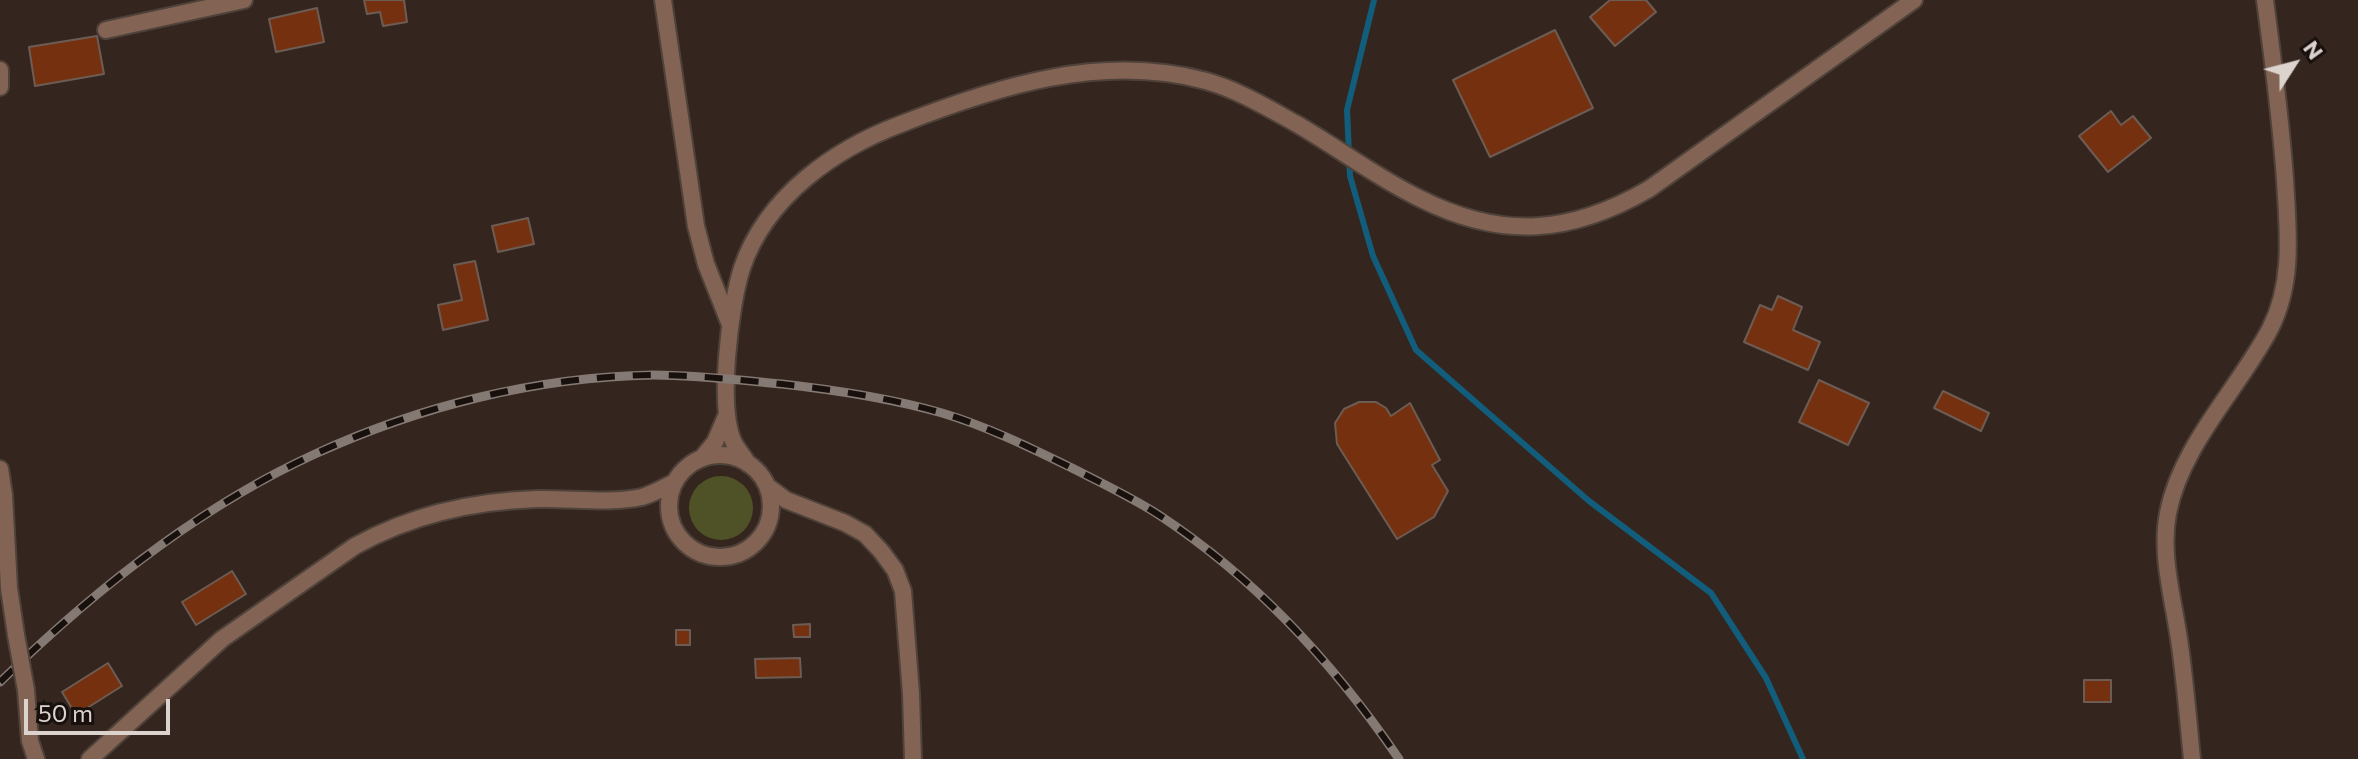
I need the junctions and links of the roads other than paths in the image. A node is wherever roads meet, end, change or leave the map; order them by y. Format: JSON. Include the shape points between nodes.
{"nodes":[{"id":1,"x":244,"y":0,"type":"edge"},
{"id":2,"x":663,"y":0,"type":"edge"},
{"id":3,"x":1914,"y":0,"type":"edge"},
{"id":4,"x":2265,"y":0,"type":"edge"},
{"id":5,"x":106,"y":30,"type":"dead end"},
{"id":6,"x":0,"y":70,"type":"edge"},
{"id":7,"x":0,"y":87,"type":"edge"},
{"id":8,"x":729,"y":324,"type":"junction"},
{"id":9,"x":727,"y":414,"type":"junction"},
{"id":10,"x":701,"y":459,"type":"junction"},
{"id":11,"x":748,"y":464,"type":"junction"},
{"id":12,"x":0,"y":469,"type":"edge"},
{"id":13,"x":675,"y":482,"type":"junction"},
{"id":14,"x":767,"y":486,"type":"junction"},
{"id":15,"x":617,"y":500,"type":"junction"},
{"id":16,"x":669,"y":511,"type":"junction"},
{"id":17,"x":810,"y":511,"type":"junction"},
{"id":18,"x":765,"y":531,"type":"junction"},
{"id":19,"x":36,"y":759,"type":"edge"},
{"id":20,"x":90,"y":759,"type":"edge"},
{"id":21,"x":913,"y":759,"type":"edge"},
{"id":22,"x":2192,"y":759,"type":"edge"}],
"edges":[{"from":1,"to":5,"type":"street"},
{"from":2,"to":8,"type":"street","via":[[696,226]]},
{"from":3,"to":8,"type":"street","via":[[1637,196],[1601,214],[1551,226],[1488,222],[1422,200],[1324,140],[1208,81],[1115,70],[1017,84],[858,142],[806,178],[769,218],[750,249]]},
{"from":4,"to":22,"type":"street","via":[[2284,160],[2284,289],[2270,329],[2180,476],[2166,527]]},
{"from":6,"to":7,"type":"street"},
{"from":8,"to":9,"type":"street"},
{"from":9,"to":10,"type":"street"},
{"from":9,"to":11,"type":"street","via":[[734,442]]},
{"from":10,"to":11,"type":"street","via":[[717,455]]},
{"from":10,"to":13,"type":"street"},
{"from":11,"to":14,"type":"street"},
{"from":12,"to":19,"type":"street","bridge":true,"via":[[9,588]]},
{"from":13,"to":15,"type":"street","via":[[645,496]]},
{"from":13,"to":16,"type":"street"},
{"from":14,"to":17,"type":"street"},
{"from":14,"to":18,"type":"street","via":[[771,509]]},
{"from":15,"to":16,"type":"street"},
{"from":15,"to":20,"type":"street","via":[[473,505],[372,536],[222,639]]},
{"from":16,"to":18,"type":"street","via":[[690,547],[717,557],[745,551]]},
{"from":17,"to":18,"type":"street","via":[[782,518]]},
{"from":17,"to":21,"type":"street","via":[[865,534],[895,570],[903,591]]}]}
